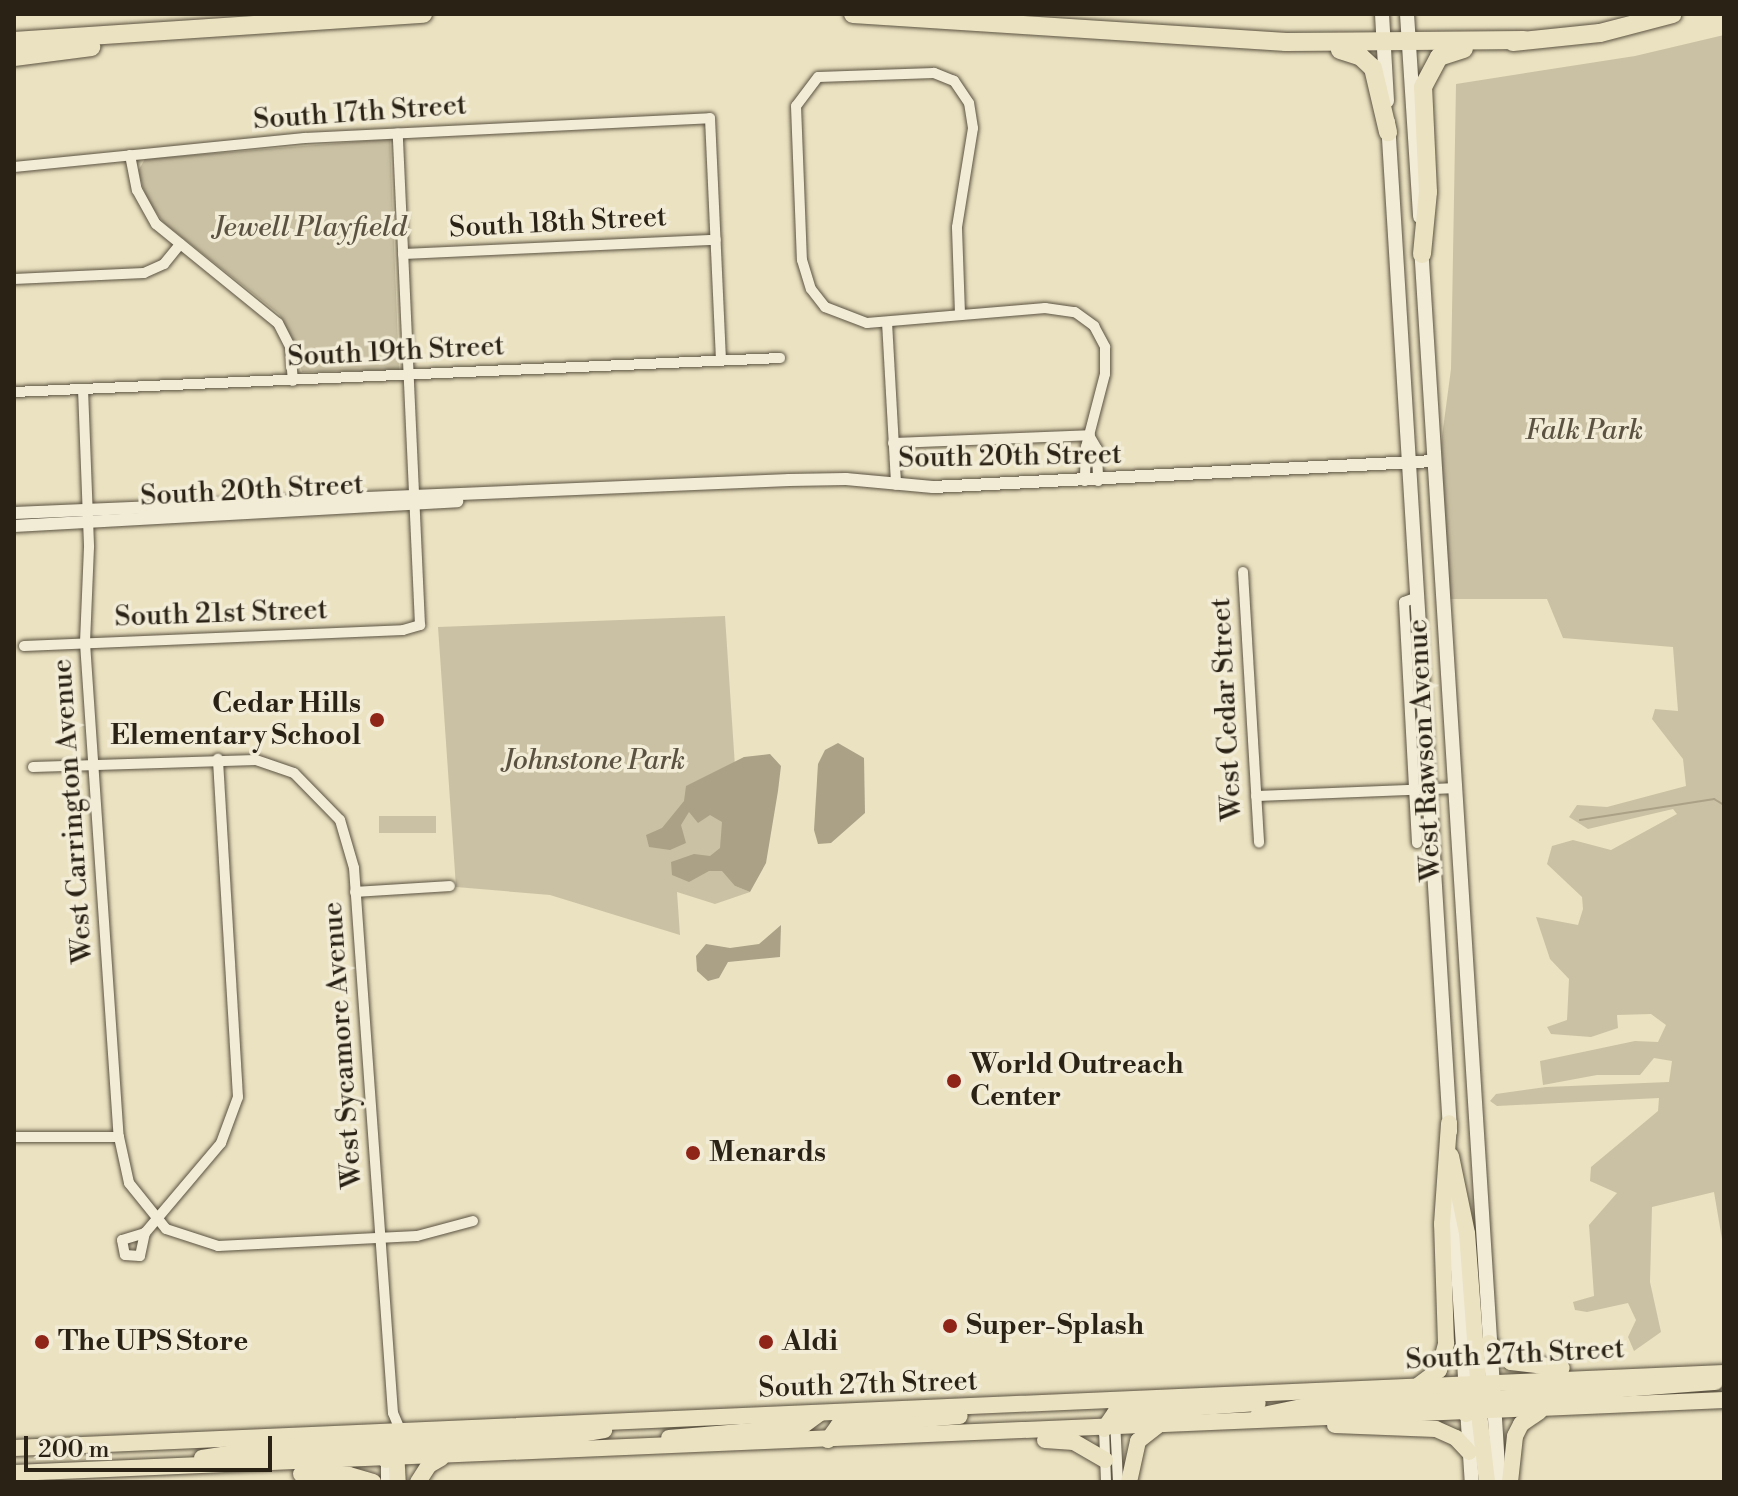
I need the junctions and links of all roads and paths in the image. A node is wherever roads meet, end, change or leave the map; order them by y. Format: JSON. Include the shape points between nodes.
{"nodes":[{"id":1,"x":423,"y":14,"type":"edge"},
{"id":2,"x":853,"y":14,"type":"edge"},
{"id":3,"x":1382,"y":14,"type":"edge"},
{"id":4,"x":1407,"y":14,"type":"edge"},
{"id":5,"x":1673,"y":14,"type":"edge"},
{"id":6,"x":192,"y":31,"type":"junction"},
{"id":7,"x":1524,"y":40,"type":"junction"},
{"id":8,"x":14,"y":41,"type":"edge"},
{"id":9,"x":1286,"y":42,"type":"junction"},
{"id":10,"x":1384,"y":45,"type":"junction"},
{"id":11,"x":1409,"y":45,"type":"junction"},
{"id":12,"x":14,"y":57,"type":"edge"},
{"id":13,"x":1388,"y":132,"type":"junction"},
{"id":14,"x":398,"y":133,"type":"junction"},
{"id":15,"x":130,"y":155,"type":"junction"},
{"id":16,"x":14,"y":167,"type":"edge"},
{"id":17,"x":716,"y":240,"type":"junction"},
{"id":18,"x":180,"y":244,"type":"junction"},
{"id":19,"x":403,"y":254,"type":"junction"},
{"id":20,"x":1422,"y":254,"type":"junction"},
{"id":21,"x":14,"y":279,"type":"edge"},
{"id":22,"x":960,"y":314,"type":"junction"},
{"id":23,"x":887,"y":322,"type":"junction"},
{"id":24,"x":780,"y":358,"type":"dead end"},
{"id":25,"x":721,"y":361,"type":"junction"},
{"id":26,"x":408,"y":376,"type":"junction"},
{"id":27,"x":293,"y":381,"type":"junction"},
{"id":28,"x":83,"y":389,"type":"junction"},
{"id":29,"x":14,"y":392,"type":"edge"},
{"id":30,"x":1090,"y":436,"type":"junction"},
{"id":31,"x":893,"y":443,"type":"junction"},
{"id":32,"x":1434,"y":461,"type":"junction"},
{"id":33,"x":1409,"y":467,"type":"junction"},
{"id":34,"x":1092,"y":481,"type":"junction"},
{"id":35,"x":896,"y":485,"type":"junction"},
{"id":36,"x":414,"y":502,"type":"junction"},
{"id":37,"x":14,"y":513,"type":"edge"},
{"id":38,"x":87,"y":516,"type":"junction"},
{"id":39,"x":14,"y":526,"type":"edge"},
{"id":40,"x":1243,"y":572,"type":"dead end"},
{"id":41,"x":1418,"y":597,"type":"junction"},
{"id":42,"x":85,"y":643,"type":"junction"},
{"id":43,"x":24,"y":646,"type":"dead end"},
{"id":44,"x":218,"y":759,"type":"junction"},
{"id":45,"x":94,"y":764,"type":"junction"},
{"id":46,"x":33,"y":767,"type":"dead end"},
{"id":47,"x":1453,"y":788,"type":"junction"},
{"id":48,"x":1431,"y":789,"type":"junction"},
{"id":49,"x":1414,"y":790,"type":"junction"},
{"id":50,"x":1256,"y":796,"type":"junction"},
{"id":51,"x":1259,"y":843,"type":"dead end"},
{"id":52,"x":1417,"y":843,"type":"dead end"},
{"id":53,"x":450,"y":886,"type":"dead end"},
{"id":54,"x":355,"y":892,"type":"junction"},
{"id":55,"x":1469,"y":1025,"type":"junction"},
{"id":56,"x":1446,"y":1026,"type":"junction"},
{"id":57,"x":1449,"y":1123,"type":"junction"},
{"id":58,"x":14,"y":1137,"type":"edge"},
{"id":59,"x":119,"y":1137,"type":"junction"},
{"id":60,"x":1451,"y":1156,"type":"joint"},
{"id":61,"x":155,"y":1220,"type":"junction"},
{"id":62,"x":473,"y":1221,"type":"dead end"},
{"id":63,"x":145,"y":1233,"type":"dead end"},
{"id":64,"x":382,"y":1239,"type":"junction"},
{"id":65,"x":1489,"y":1343,"type":"junction"},
{"id":66,"x":1695,"y":1373,"type":"junction"},
{"id":67,"x":1724,"y":1373,"type":"edge"},
{"id":68,"x":1724,"y":1381,"type":"edge"},
{"id":69,"x":1418,"y":1385,"type":"junction"},
{"id":70,"x":1479,"y":1398,"type":"junction"},
{"id":71,"x":1724,"y":1400,"type":"edge"},
{"id":72,"x":979,"y":1407,"type":"junction"},
{"id":73,"x":1541,"y":1411,"type":"junction"},
{"id":74,"x":820,"y":1413,"type":"junction"},
{"id":75,"x":1112,"y":1418,"type":"junction"},
{"id":76,"x":1310,"y":1420,"type":"junction"},
{"id":77,"x":1241,"y":1422,"type":"junction"},
{"id":78,"x":1158,"y":1426,"type":"junction"},
{"id":79,"x":952,"y":1435,"type":"junction"},
{"id":80,"x":828,"y":1440,"type":"junction"},
{"id":81,"x":395,"y":1446,"type":"junction"},
{"id":82,"x":655,"y":1447,"type":"junction"},
{"id":83,"x":14,"y":1448,"type":"edge"},
{"id":84,"x":1469,"y":1452,"type":"junction"},
{"id":85,"x":443,"y":1456,"type":"junction"},
{"id":86,"x":1105,"y":1460,"type":"junction"},
{"id":87,"x":216,"y":1466,"type":"junction"},
{"id":88,"x":177,"y":1467,"type":"junction"},
{"id":89,"x":14,"y":1473,"type":"edge"},
{"id":90,"x":373,"y":1482,"type":"edge"},
{"id":91,"x":386,"y":1482,"type":"edge"},
{"id":92,"x":398,"y":1482,"type":"edge"},
{"id":93,"x":405,"y":1482,"type":"edge"},
{"id":94,"x":418,"y":1482,"type":"edge"},
{"id":95,"x":1106,"y":1482,"type":"edge"},
{"id":96,"x":1118,"y":1482,"type":"edge"},
{"id":97,"x":1129,"y":1482,"type":"edge"},
{"id":98,"x":1472,"y":1482,"type":"edge"},
{"id":99,"x":1487,"y":1482,"type":"edge"},
{"id":100,"x":1499,"y":1482,"type":"edge"},
{"id":101,"x":1510,"y":1482,"type":"edge"}],
"edges":[{"from":1,"to":6,"type":"highway"},
{"from":2,"to":9,"type":"highway"},
{"from":3,"to":10,"type":"main road","name":"West Rawson Avenue"},
{"from":4,"to":11,"type":"main road","name":"West Rawson Avenue"},
{"from":5,"to":7,"type":"highway","via":[[1600,33]]},
{"from":6,"to":8,"type":"highway"},
{"from":6,"to":12,"type":"highway"},
{"from":7,"to":11,"type":"highway"},
{"from":7,"to":20,"type":"highway","via":[[1453,50],[1439,57],[1426,74],[1428,192]]},
{"from":9,"to":10,"type":"highway"},
{"from":9,"to":13,"type":"highway","via":[[1351,52],[1367,62],[1381,90]]},
{"from":10,"to":11,"type":"highway"},
{"from":10,"to":13,"type":"main road","name":"West Rawson Avenue"},
{"from":11,"to":20,"type":"main road","name":"West Rawson Avenue"},
{"from":13,"to":33,"type":"main road","name":"West Rawson Avenue"},
{"from":14,"to":15,"type":"street","name":"South 17th Street"},
{"from":14,"to":17,"type":"street","name":"South 17th Street","via":[[710,118]]},
{"from":14,"to":19,"type":"street"},
{"from":15,"to":16,"type":"street","name":"South 17th Street"},
{"from":15,"to":18,"type":"street","via":[[142,203]]},
{"from":17,"to":19,"type":"street","name":"South 18th Street"},
{"from":17,"to":25,"type":"street"},
{"from":18,"to":21,"type":"street","via":[[164,264],[144,273]]},
{"from":18,"to":27,"type":"street","via":[[278,323],[290,347]]},
{"from":19,"to":26,"type":"street"},
{"from":20,"to":32,"type":"main road","name":"West Rawson Avenue"},
{"from":22,"to":23,"type":"street"},
{"from":22,"to":23,"type":"street","via":[[957,227],[973,128],[969,103],[954,81],[934,73],[818,77],[796,106],[802,260],[811,289],[825,307],[848,319]]},
{"from":22,"to":30,"type":"street","via":[[1045,308],[1075,312],[1094,326],[1105,347],[1105,374]]},
{"from":23,"to":31,"type":"street"},
{"from":24,"to":25,"type":"street","name":"South 19th Street"},
{"from":25,"to":26,"type":"street","name":"South 19th Street"},
{"from":26,"to":27,"type":"street","name":"South 19th Street"},
{"from":26,"to":36,"type":"street"},
{"from":27,"to":28,"type":"street","name":"South 19th Street"},
{"from":28,"to":29,"type":"street","name":"South 19th Street"},
{"from":28,"to":38,"type":"street","name":"West Carrington Avenue"},
{"from":30,"to":31,"type":"street"},
{"from":30,"to":34,"type":"street"},
{"from":31,"to":35,"type":"street"},
{"from":32,"to":33,"type":"street","name":"South 20th Street"},
{"from":32,"to":47,"type":"main road","name":"West Rawson Avenue"},
{"from":33,"to":34,"type":"street","name":"South 20th Street"},
{"from":33,"to":41,"type":"main road","name":"West Rawson Avenue"},
{"from":34,"to":35,"type":"street","name":"South 20th Street"},
{"from":35,"to":36,"type":"street","name":"South 20th Street","via":[[818,479]]},
{"from":36,"to":38,"type":"street","name":"South 20th Street"},
{"from":36,"to":42,"type":"street","name":"South 21st Street","via":[[420,625],[403,630]]},
{"from":37,"to":38,"type":"street","name":"South 20th Street"},
{"from":38,"to":39,"type":"street","name":"South 20th Street"},
{"from":38,"to":42,"type":"street","name":"West Carrington Avenue"},
{"from":40,"to":50,"type":"street","name":"West Cedar Street"},
{"from":41,"to":48,"type":"main road","name":"West Rawson Avenue"},
{"from":41,"to":49,"type":"street","via":[[1404,602]]},
{"from":42,"to":43,"type":"street","name":"South 21st Street"},
{"from":42,"to":45,"type":"street","name":"West Carrington Avenue"},
{"from":44,"to":45,"type":"street","name":"West Sycamore Avenue"},
{"from":44,"to":54,"type":"street","name":"West Sycamore Avenue","via":[[276,765],[317,791],[346,831]]},
{"from":44,"to":61,"type":"street","via":[[238,1097],[221,1143]]},
{"from":45,"to":46,"type":"street","name":"West Sycamore Avenue"},
{"from":45,"to":59,"type":"street","name":"West Carrington Avenue"},
{"from":47,"to":48,"type":"street"},
{"from":47,"to":55,"type":"main road","name":"West Rawson Avenue"},
{"from":48,"to":49,"type":"street"},
{"from":48,"to":56,"type":"main road","name":"West Rawson Avenue"},
{"from":49,"to":50,"type":"street"},
{"from":49,"to":52,"type":"street"},
{"from":50,"to":51,"type":"street","name":"West Cedar Street"},
{"from":53,"to":54,"type":"street"},
{"from":54,"to":64,"type":"street","name":"West Sycamore Avenue"},
{"from":55,"to":56,"type":"main road"},
{"from":55,"to":65,"type":"main road","name":"West Rawson Avenue"},
{"from":56,"to":57,"type":"main road","name":"West Rawson Avenue"},
{"from":57,"to":60,"type":"main road","name":"West Rawson Avenue"},
{"from":57,"to":69,"type":"main road","via":[[1442,1224],[1446,1343],[1435,1376]]},
{"from":58,"to":59,"type":"street"},
{"from":59,"to":61,"type":"street","name":"West Carrington Avenue","via":[[129,1183]]},
{"from":60,"to":70,"type":"main road","via":[[1467,1233]]},
{"from":61,"to":63,"type":"street"},
{"from":61,"to":64,"type":"street","via":[[185,1239],[218,1246]]},
{"from":62,"to":64,"type":"street"},
{"from":64,"to":81,"type":"street","name":"West Sycamore Avenue"},
{"from":65,"to":66,"type":"main road","via":[[1502,1358],[1525,1366],[1623,1366]]},
{"from":65,"to":70,"type":"main road","name":"West Rawson Avenue"},
{"from":66,"to":67,"type":"main road","name":"South 27th Street"},
{"from":66,"to":70,"type":"main road","name":"South 27th Street"},
{"from":68,"to":70,"type":"main road"},
{"from":69,"to":70,"type":"main road","name":"South 27th Street"},
{"from":69,"to":75,"type":"main road","name":"South 27th Street","via":[[1298,1391]]},
{"from":70,"to":73,"type":"main road","name":"South 27th Street"},
{"from":70,"to":76,"type":"main road","name":"South 27th Street"},
{"from":70,"to":77,"type":"main road","via":[[1316,1404]]},
{"from":70,"to":84,"type":"main road","name":"West Rawson Avenue"},
{"from":70,"to":99,"type":"main road"},
{"from":70,"to":100,"type":"main road","name":"West Rawson Avenue"},
{"from":71,"to":73,"type":"main road","name":"South 27th Street"},
{"from":72,"to":74,"type":"main road","name":"South 27th Street"},
{"from":72,"to":75,"type":"main road","name":"South 27th Street"},
{"from":72,"to":80,"type":"main road","via":[[928,1422],[838,1426]]},
{"from":73,"to":101,"type":"main road","via":[[1521,1424],[1515,1436]]},
{"from":74,"to":81,"type":"main road","name":"South 27th Street","via":[[644,1420],[551,1439]]},
{"from":74,"to":82,"type":"main road","via":[[801,1427],[699,1432],[664,1439]]},
{"from":75,"to":78,"type":"main road","name":"South 27th Street"},
{"from":75,"to":79,"type":"main road","name":"South 27th Street"},
{"from":75,"to":86,"type":"street"},
{"from":75,"to":96,"type":"street"},
{"from":76,"to":77,"type":"main road","name":"South 27th Street"},
{"from":76,"to":84,"type":"main road","via":[[1357,1430],[1436,1429],[1456,1438]]},
{"from":77,"to":78,"type":"main road","name":"South 27th Street"},
{"from":78,"to":97,"type":"main road","via":[[1138,1441]]},
{"from":79,"to":80,"type":"main road","name":"South 27th Street"},
{"from":79,"to":86,"type":"main road","via":[[994,1442],[1074,1442]]},
{"from":80,"to":82,"type":"main road","name":"South 27th Street"},
{"from":81,"to":83,"type":"main road","name":"South 27th Street"},
{"from":81,"to":85,"type":"main road","name":"South 27th Street"},
{"from":81,"to":87,"type":"main road","name":"South 27th Street"},
{"from":81,"to":88,"type":"main road","via":[[274,1447]]},
{"from":81,"to":91,"type":"street"},
{"from":81,"to":92,"type":"main road"},
{"from":81,"to":93,"type":"street"},
{"from":82,"to":85,"type":"main road","name":"South 27th Street"},
{"from":84,"to":98,"type":"main road","name":"West Rawson Avenue"},
{"from":85,"to":94,"type":"main road"},
{"from":86,"to":95,"type":"street"},
{"from":87,"to":88,"type":"main road","name":"South 27th Street"},
{"from":87,"to":90,"type":"main road","via":[[274,1475],[335,1473]]},
{"from":88,"to":89,"type":"main road","name":"South 27th Street"}]}
